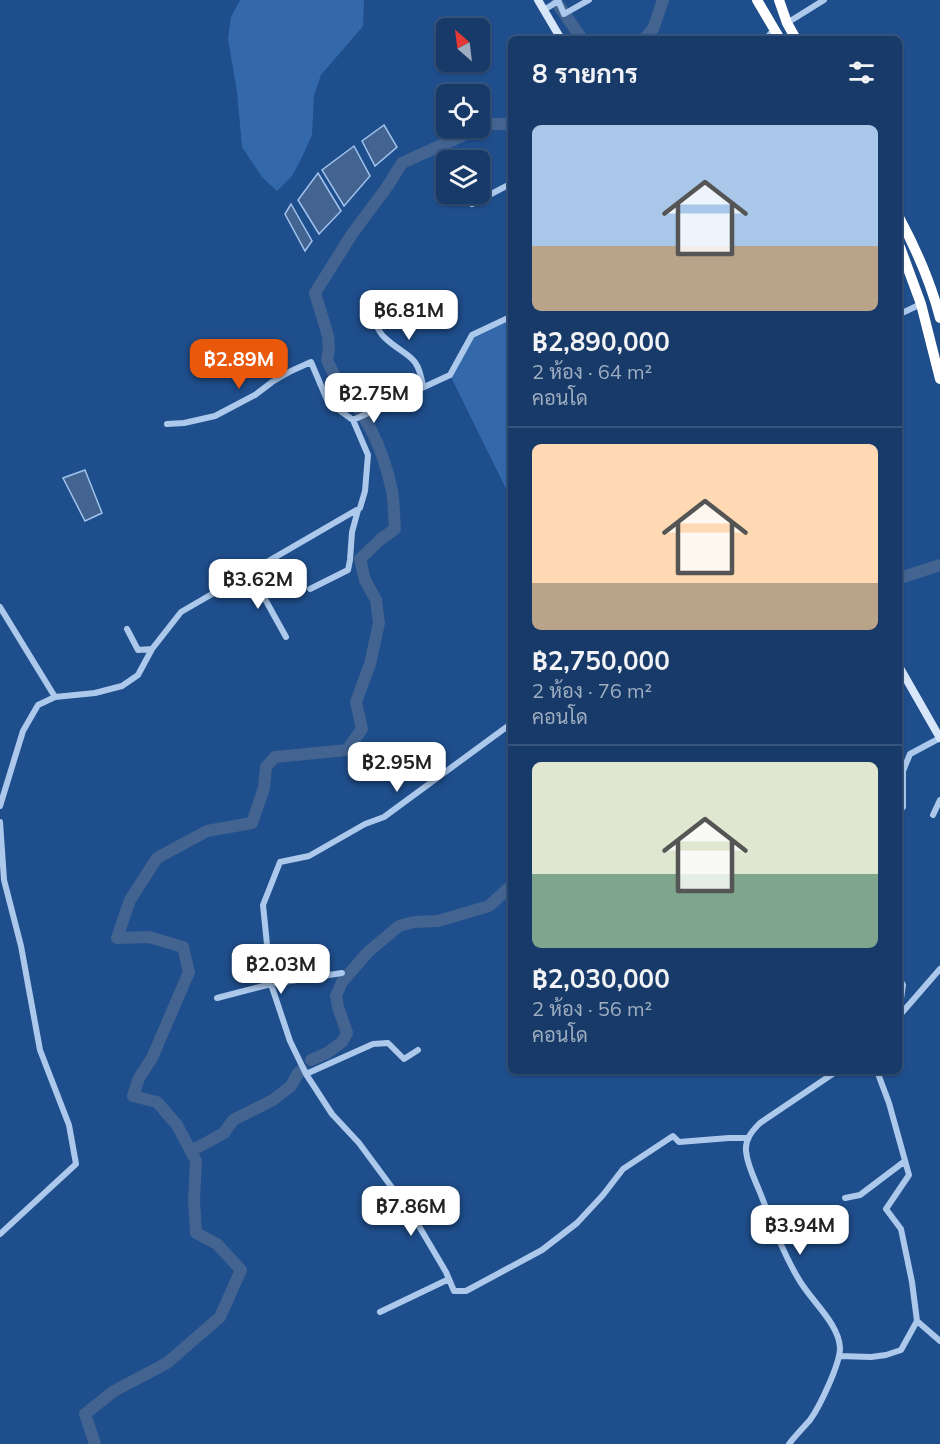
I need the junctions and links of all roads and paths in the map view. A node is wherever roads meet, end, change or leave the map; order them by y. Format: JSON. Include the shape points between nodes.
{"nodes":[{"id":1,"x":538,"y":0,"type":"edge"},
{"id":2,"x":589,"y":0,"type":"edge"},
{"id":3,"x":751,"y":0,"type":"edge"},
{"id":4,"x":757,"y":0,"type":"edge"},
{"id":5,"x":764,"y":0,"type":"edge"},
{"id":6,"x":779,"y":0,"type":"edge"},
{"id":7,"x":824,"y":0,"type":"edge"},
{"id":8,"x":556,"y":2,"type":"edge"},
{"id":9,"x":543,"y":10,"type":"junction"},
{"id":10,"x":787,"y":23,"type":"junction"},
{"id":11,"x":559,"y":36,"type":"edge"},
{"id":12,"x":771,"y":36,"type":"edge"},
{"id":13,"x":771,"y":36,"type":"edge"},
{"id":14,"x":783,"y":36,"type":"edge"},
{"id":15,"x":794,"y":36,"type":"edge"},
{"id":16,"x":508,"y":185,"type":"edge"},
{"id":17,"x":490,"y":195,"type":"edge"},
{"id":18,"x":902,"y":223,"type":"edge"},
{"id":19,"x":902,"y":256,"type":"edge"},
{"id":20,"x":367,"y":303,"type":"dead end"},
{"id":21,"x":921,"y":304,"type":"junction"},
{"id":22,"x":902,"y":313,"type":"edge"},
{"id":23,"x":508,"y":318,"type":"edge"},
{"id":24,"x":940,"y":318,"type":"edge"},
{"id":25,"x":940,"y":379,"type":"edge"},
{"id":26,"x":423,"y":387,"type":"junction"},
{"id":27,"x":353,"y":420,"type":"junction"},
{"id":28,"x":166,"y":424,"type":"dead end"},
{"id":29,"x":358,"y":509,"type":"junction"},
{"id":30,"x":250,"y":572,"type":"junction"},
{"id":31,"x":310,"y":589,"type":"dead end"},
{"id":32,"x":0,"y":607,"type":"edge"},
{"id":33,"x":127,"y":629,"type":"dead end"},
{"id":34,"x":286,"y":637,"type":"dead end"},
{"id":35,"x":152,"y":650,"type":"junction"},
{"id":36,"x":902,"y":672,"type":"edge"},
{"id":37,"x":55,"y":697,"type":"junction"},
{"id":38,"x":508,"y":726,"type":"edge"},
{"id":39,"x":940,"y":738,"type":"edge"},
{"id":40,"x":940,"y":800,"type":"edge"},
{"id":41,"x":0,"y":806,"type":"edge"},
{"id":42,"x":902,"y":808,"type":"edge"},
{"id":43,"x":933,"y":815,"type":"dead end"},
{"id":44,"x":0,"y":822,"type":"edge"},
{"id":45,"x":940,"y":969,"type":"edge"},
{"id":46,"x":342,"y":973,"type":"dead end"},
{"id":47,"x":271,"y":984,"type":"junction"},
{"id":48,"x":217,"y":998,"type":"dead end"},
{"id":49,"x":902,"y":1013,"type":"edge"},
{"id":50,"x":418,"y":1050,"type":"dead end"},
{"id":51,"x":306,"y":1074,"type":"junction"},
{"id":52,"x":833,"y":1074,"type":"edge"},
{"id":53,"x":878,"y":1074,"type":"edge"},
{"id":54,"x":747,"y":1138,"type":"junction"},
{"id":55,"x":905,"y":1161,"type":"junction"},
{"id":56,"x":845,"y":1198,"type":"dead end"},
{"id":57,"x":0,"y":1234,"type":"edge"},
{"id":58,"x":448,"y":1278,"type":"junction"},
{"id":59,"x":380,"y":1312,"type":"dead end"},
{"id":60,"x":917,"y":1321,"type":"junction"},
{"id":61,"x":940,"y":1341,"type":"edge"},
{"id":62,"x":839,"y":1356,"type":"junction"},
{"id":63,"x":789,"y":1444,"type":"edge"}],
"edges":[{"from":1,"to":9,"type":"street"},
{"from":2,"to":8,"type":"street","via":[[564,14]]},
{"from":3,"to":12,"type":"highway"},
{"from":4,"to":13,"type":"highway"},
{"from":5,"to":14,"type":"highway"},
{"from":6,"to":10,"type":"highway"},
{"from":7,"to":10,"type":"street"},
{"from":8,"to":9,"type":"street"},
{"from":9,"to":11,"type":"street"},
{"from":10,"to":15,"type":"highway"},
{"from":16,"to":17,"type":"street"},
{"from":18,"to":24,"type":"highway"},
{"from":19,"to":21,"type":"highway"},
{"from":20,"to":26,"type":"street","via":[[382,336],[415,363]]},
{"from":21,"to":22,"type":"street"},
{"from":21,"to":25,"type":"highway"},
{"from":23,"to":26,"type":"street","via":[[472,335],[450,375]]},
{"from":26,"to":27,"type":"street"},
{"from":27,"to":28,"type":"street","via":[[328,402],[311,362],[215,416]]},
{"from":27,"to":29,"type":"street","via":[[368,455],[365,491]]},
{"from":29,"to":30,"type":"street"},
{"from":29,"to":31,"type":"street","via":[[348,570]]},
{"from":30,"to":34,"type":"street"},
{"from":30,"to":35,"type":"street","via":[[181,612]]},
{"from":32,"to":37,"type":"street"},
{"from":33,"to":35,"type":"street","via":[[138,650]]},
{"from":35,"to":37,"type":"street","via":[[138,675],[122,687]]},
{"from":36,"to":39,"type":"street"},
{"from":37,"to":41,"type":"street","via":[[38,705],[23,731]]},
{"from":38,"to":47,"type":"street","via":[[384,817],[309,856],[280,862],[263,905]]},
{"from":39,"to":42,"type":"street","via":[[910,754],[903,771]]},
{"from":40,"to":43,"type":"street"},
{"from":44,"to":57,"type":"street","via":[[4,880],[40,1050],[69,1125],[76,1164]]},
{"from":45,"to":49,"type":"street"},
{"from":46,"to":47,"type":"street"},
{"from":47,"to":48,"type":"street"},
{"from":47,"to":51,"type":"street"},
{"from":50,"to":51,"type":"street","via":[[404,1059],[388,1043],[373,1044]]},
{"from":51,"to":58,"type":"street","via":[[332,1114],[413,1216]]},
{"from":52,"to":54,"type":"street","via":[[760,1123]]},
{"from":53,"to":55,"type":"street"},
{"from":54,"to":58,"type":"street","via":[[679,1142],[673,1136],[623,1169],[577,1223],[542,1250],[466,1291],[454,1292]]},
{"from":54,"to":62,"type":"street","via":[[749,1164],[777,1234],[798,1279],[834,1329]]},
{"from":55,"to":56,"type":"street","via":[[860,1195]]},
{"from":55,"to":60,"type":"street","via":[[909,1175],[886,1209],[901,1229]]},
{"from":58,"to":59,"type":"street"},
{"from":60,"to":61,"type":"street"},
{"from":60,"to":62,"type":"street","via":[[901,1350],[871,1357]]},
{"from":62,"to":63,"type":"street","via":[[811,1418]]}]}
